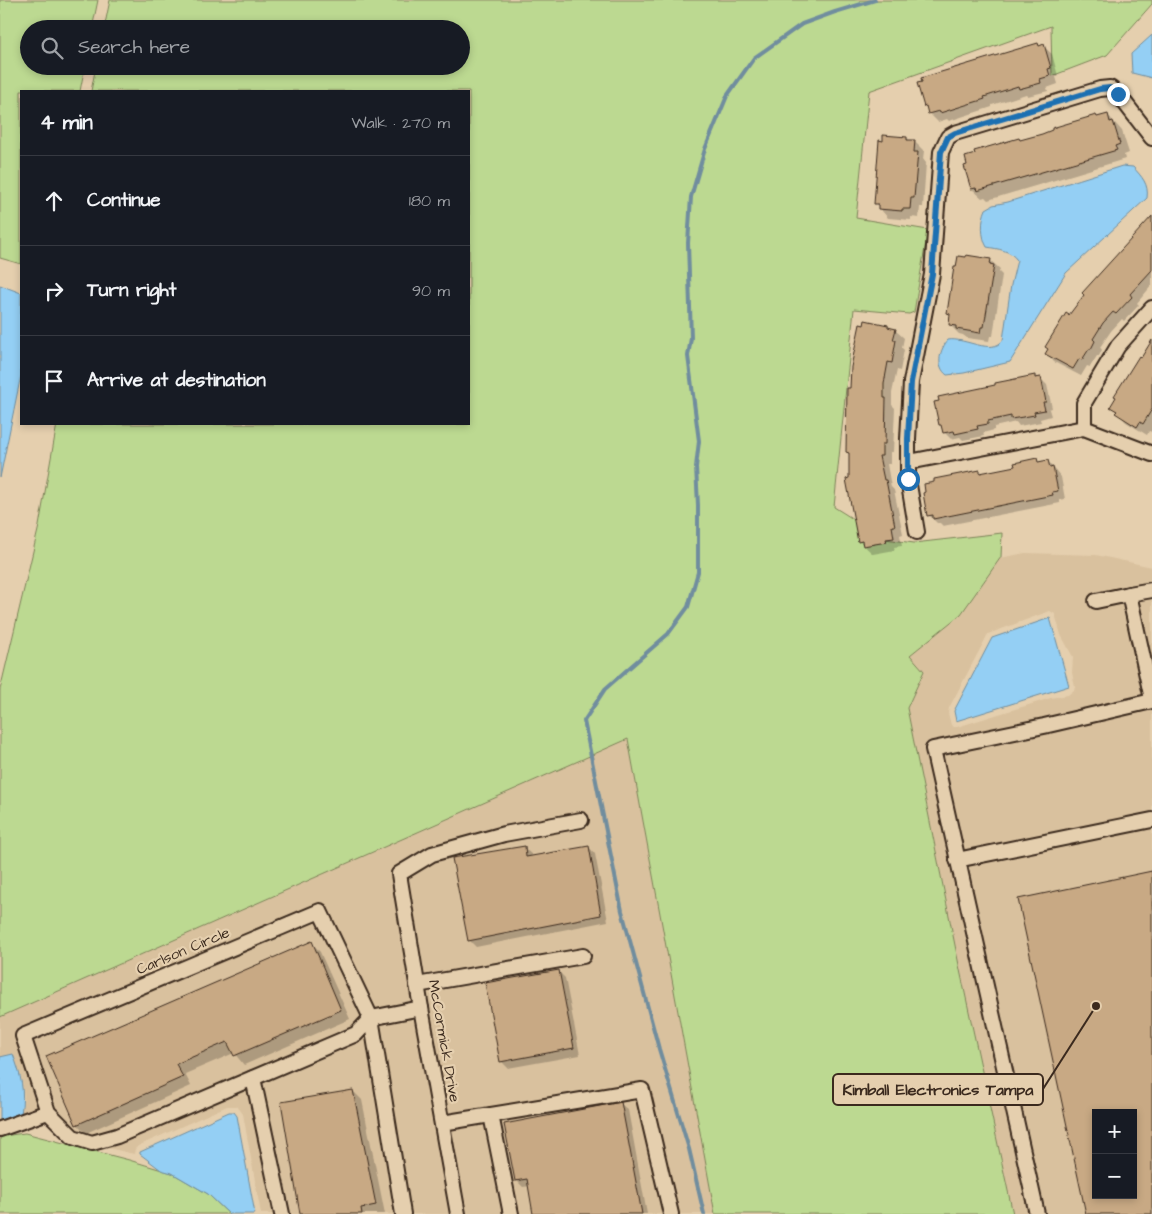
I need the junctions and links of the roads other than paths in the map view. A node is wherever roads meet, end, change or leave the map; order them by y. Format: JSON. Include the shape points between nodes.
{"nodes":[{"id":1,"x":1152,"y":138,"type":"edge"},
{"id":2,"x":1152,"y":308,"type":"edge"},
{"id":3,"x":1084,"y":428,"type":"junction"},
{"id":4,"x":1152,"y":454,"type":"edge"},
{"id":5,"x":909,"y":462,"type":"junction"},
{"id":6,"x":917,"y":532,"type":"dead end"},
{"id":7,"x":1152,"y":590,"type":"edge"},
{"id":8,"x":1129,"y":594,"type":"junction"},
{"id":9,"x":1096,"y":601,"type":"dead end"},
{"id":10,"x":1152,"y":700,"type":"edge"},
{"id":11,"x":582,"y":820,"type":"dead end"},
{"id":12,"x":1152,"y":820,"type":"edge"},
{"id":13,"x":957,"y":860,"type":"junction"},
{"id":14,"x":583,"y":956,"type":"dead end"},
{"id":15,"x":417,"y":986,"type":"junction"},
{"id":16,"x":421,"y":1008,"type":"junction"},
{"id":17,"x":371,"y":1018,"type":"junction"},
{"id":18,"x":253,"y":1078,"type":"junction"},
{"id":19,"x":48,"y":1112,"type":"junction"},
{"id":20,"x":491,"y":1115,"type":"junction"},
{"id":21,"x":442,"y":1123,"type":"junction"},
{"id":22,"x":0,"y":1129,"type":"edge"},
{"id":23,"x":282,"y":1214,"type":"edge"},
{"id":24,"x":403,"y":1214,"type":"edge"},
{"id":25,"x":458,"y":1214,"type":"edge"},
{"id":26,"x":511,"y":1214,"type":"edge"},
{"id":27,"x":671,"y":1214,"type":"edge"},
{"id":28,"x":1036,"y":1214,"type":"edge"}],
"edges":[{"from":1,"to":5,"type":"street","via":[[1110,88],[948,137],[941,152],[932,274],[911,382]]},
{"from":2,"to":3,"type":"street","via":[[1118,346],[1084,403]]},
{"from":3,"to":4,"type":"street"},
{"from":3,"to":5,"type":"street"},
{"from":5,"to":6,"type":"street","via":[[908,479]]},
{"from":7,"to":8,"type":"street"},
{"from":8,"to":9,"type":"street"},
{"from":8,"to":10,"type":"street"},
{"from":10,"to":13,"type":"street","via":[[933,749]]},
{"from":11,"to":15,"type":"street","name":"McCormick Drive","via":[[504,834],[432,854],[399,874]]},
{"from":12,"to":13,"type":"street"},
{"from":13,"to":28,"type":"street"},
{"from":14,"to":15,"type":"street"},
{"from":15,"to":16,"type":"street","name":"McCormick Drive"},
{"from":16,"to":17,"type":"street"},
{"from":16,"to":21,"type":"street","name":"McCormick Drive"},
{"from":17,"to":18,"type":"street","name":"Carlson Circle","via":[[356,1034]]},
{"from":17,"to":19,"type":"street","name":"Carlson Circle","via":[[320,911],[23,1036]]},
{"from":17,"to":24,"type":"street","name":"Carlson Circle"},
{"from":18,"to":19,"type":"street","name":"Carlson Circle","via":[[117,1136],[92,1143],[73,1137]]},
{"from":18,"to":23,"type":"street"},
{"from":19,"to":22,"type":"street"},
{"from":20,"to":21,"type":"street"},
{"from":20,"to":26,"type":"street"},
{"from":20,"to":27,"type":"street","via":[[642,1090]]},
{"from":21,"to":25,"type":"street","name":"McCormick Drive"}]}
